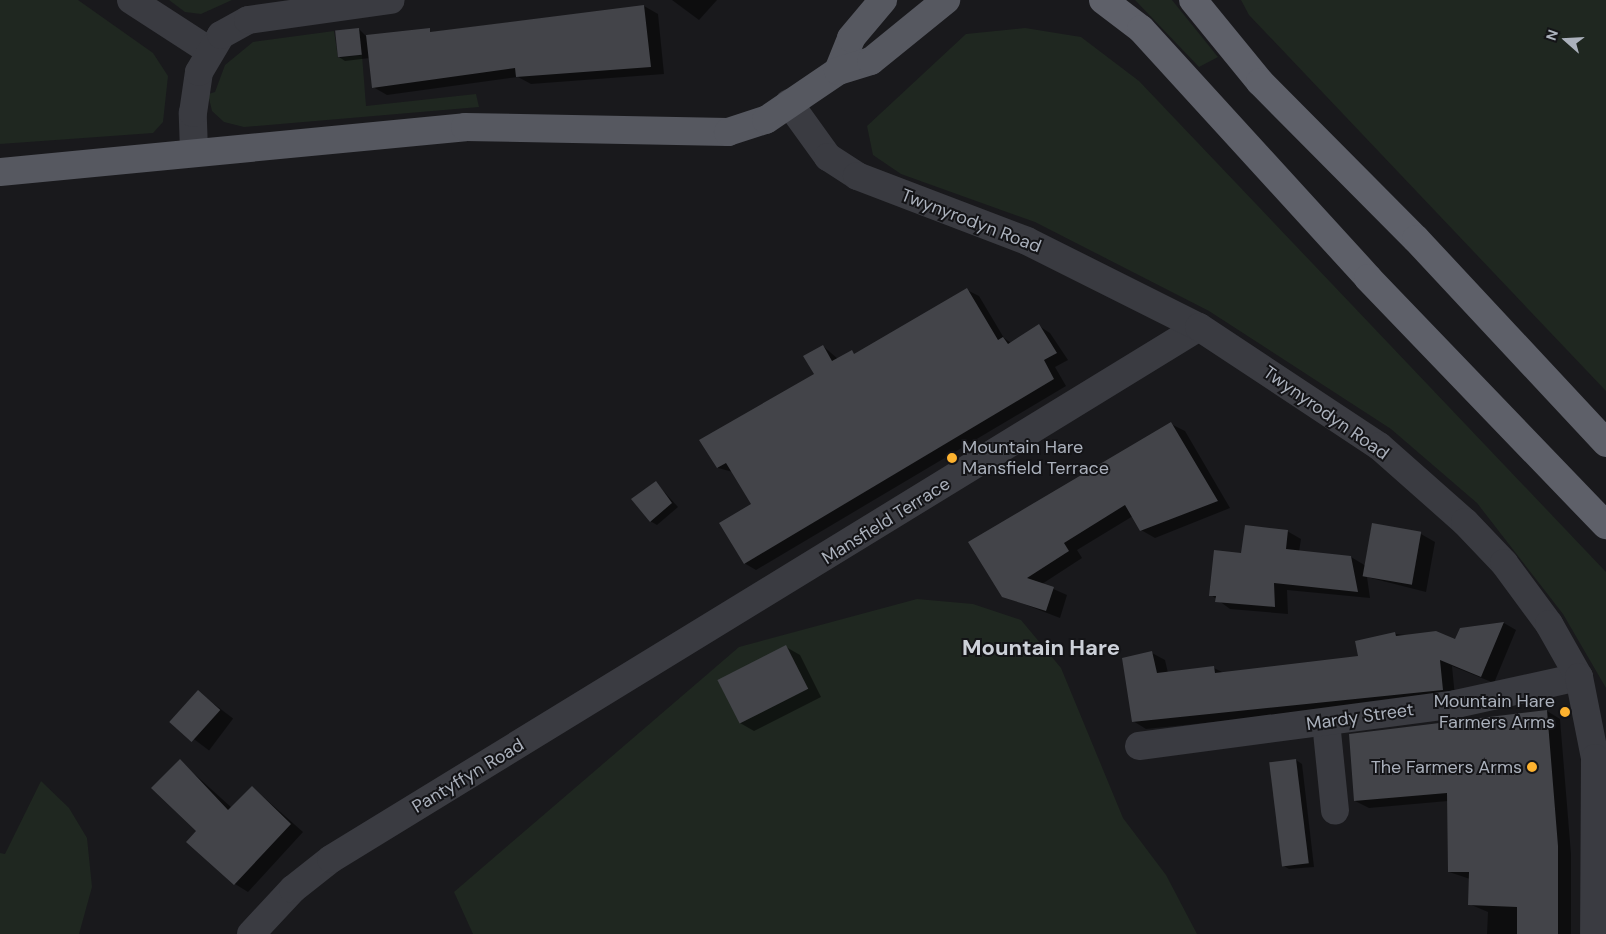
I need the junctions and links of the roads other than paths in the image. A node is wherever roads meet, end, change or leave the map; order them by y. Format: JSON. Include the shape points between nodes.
{"nodes":[{"id":1,"x":130,"y":0,"type":"edge"},
{"id":2,"x":391,"y":0,"type":"edge"},
{"id":3,"x":883,"y":0,"type":"edge"},
{"id":4,"x":946,"y":0,"type":"edge"},
{"id":5,"x":1103,"y":0,"type":"edge"},
{"id":6,"x":1193,"y":0,"type":"edge"},
{"id":7,"x":208,"y":50,"type":"junction"},
{"id":8,"x":838,"y":71,"type":"junction"},
{"id":9,"x":789,"y":103,"type":"junction"},
{"id":10,"x":194,"y":151,"type":"junction"},
{"id":11,"x":0,"y":172,"type":"edge"},
{"id":12,"x":1199,"y":327,"type":"junction"},
{"id":13,"x":1606,"y":443,"type":"edge"},
{"id":14,"x":1606,"y":525,"type":"edge"},
{"id":15,"x":699,"y":637,"type":"joint"},
{"id":16,"x":1579,"y":678,"type":"junction"},
{"id":17,"x":1326,"y":722,"type":"junction"},
{"id":18,"x":1139,"y":746,"type":"dead end"},
{"id":19,"x":1335,"y":811,"type":"dead end"},
{"id":20,"x":251,"y":934,"type":"edge"},
{"id":21,"x":1594,"y":934,"type":"edge"}],
"edges":[{"from":1,"to":7,"type":"street"},
{"from":2,"to":7,"type":"street","via":[[248,20],[220,35]]},
{"from":3,"to":8,"type":"main road","via":[[851,38]]},
{"from":4,"to":8,"type":"main road","via":[[871,61]]},
{"from":5,"to":14,"type":"highway","via":[[1141,29],[1368,278]]},
{"from":6,"to":13,"type":"highway","via":[[1260,82],[1416,239]]},
{"from":7,"to":10,"type":"street","via":[[193,113]]},
{"from":8,"to":9,"type":"main road"},
{"from":9,"to":10,"type":"main road","via":[[766,120],[728,132],[466,127]]},
{"from":9,"to":12,"type":"street","name":"Twynyrodyn Road","via":[[828,156],[857,176],[1027,241]]},
{"from":10,"to":11,"type":"main road"},
{"from":12,"to":15,"type":"street","name":"Mansfield Terrace"},
{"from":12,"to":16,"type":"street","name":"Twynyrodyn Road","via":[[1379,446],[1465,522],[1504,563],[1549,624]]},
{"from":15,"to":20,"type":"street","name":"Pantyffyn Road","via":[[331,859],[293,889]]},
{"from":16,"to":17,"type":"street","name":"Mardy Street","via":[[1456,704]]},
{"from":16,"to":21,"type":"street","name":"Twynyrodyn Road","via":[[1595,758]]},
{"from":17,"to":18,"type":"street","name":"Mardy Street"},
{"from":17,"to":19,"type":"street"}]}
